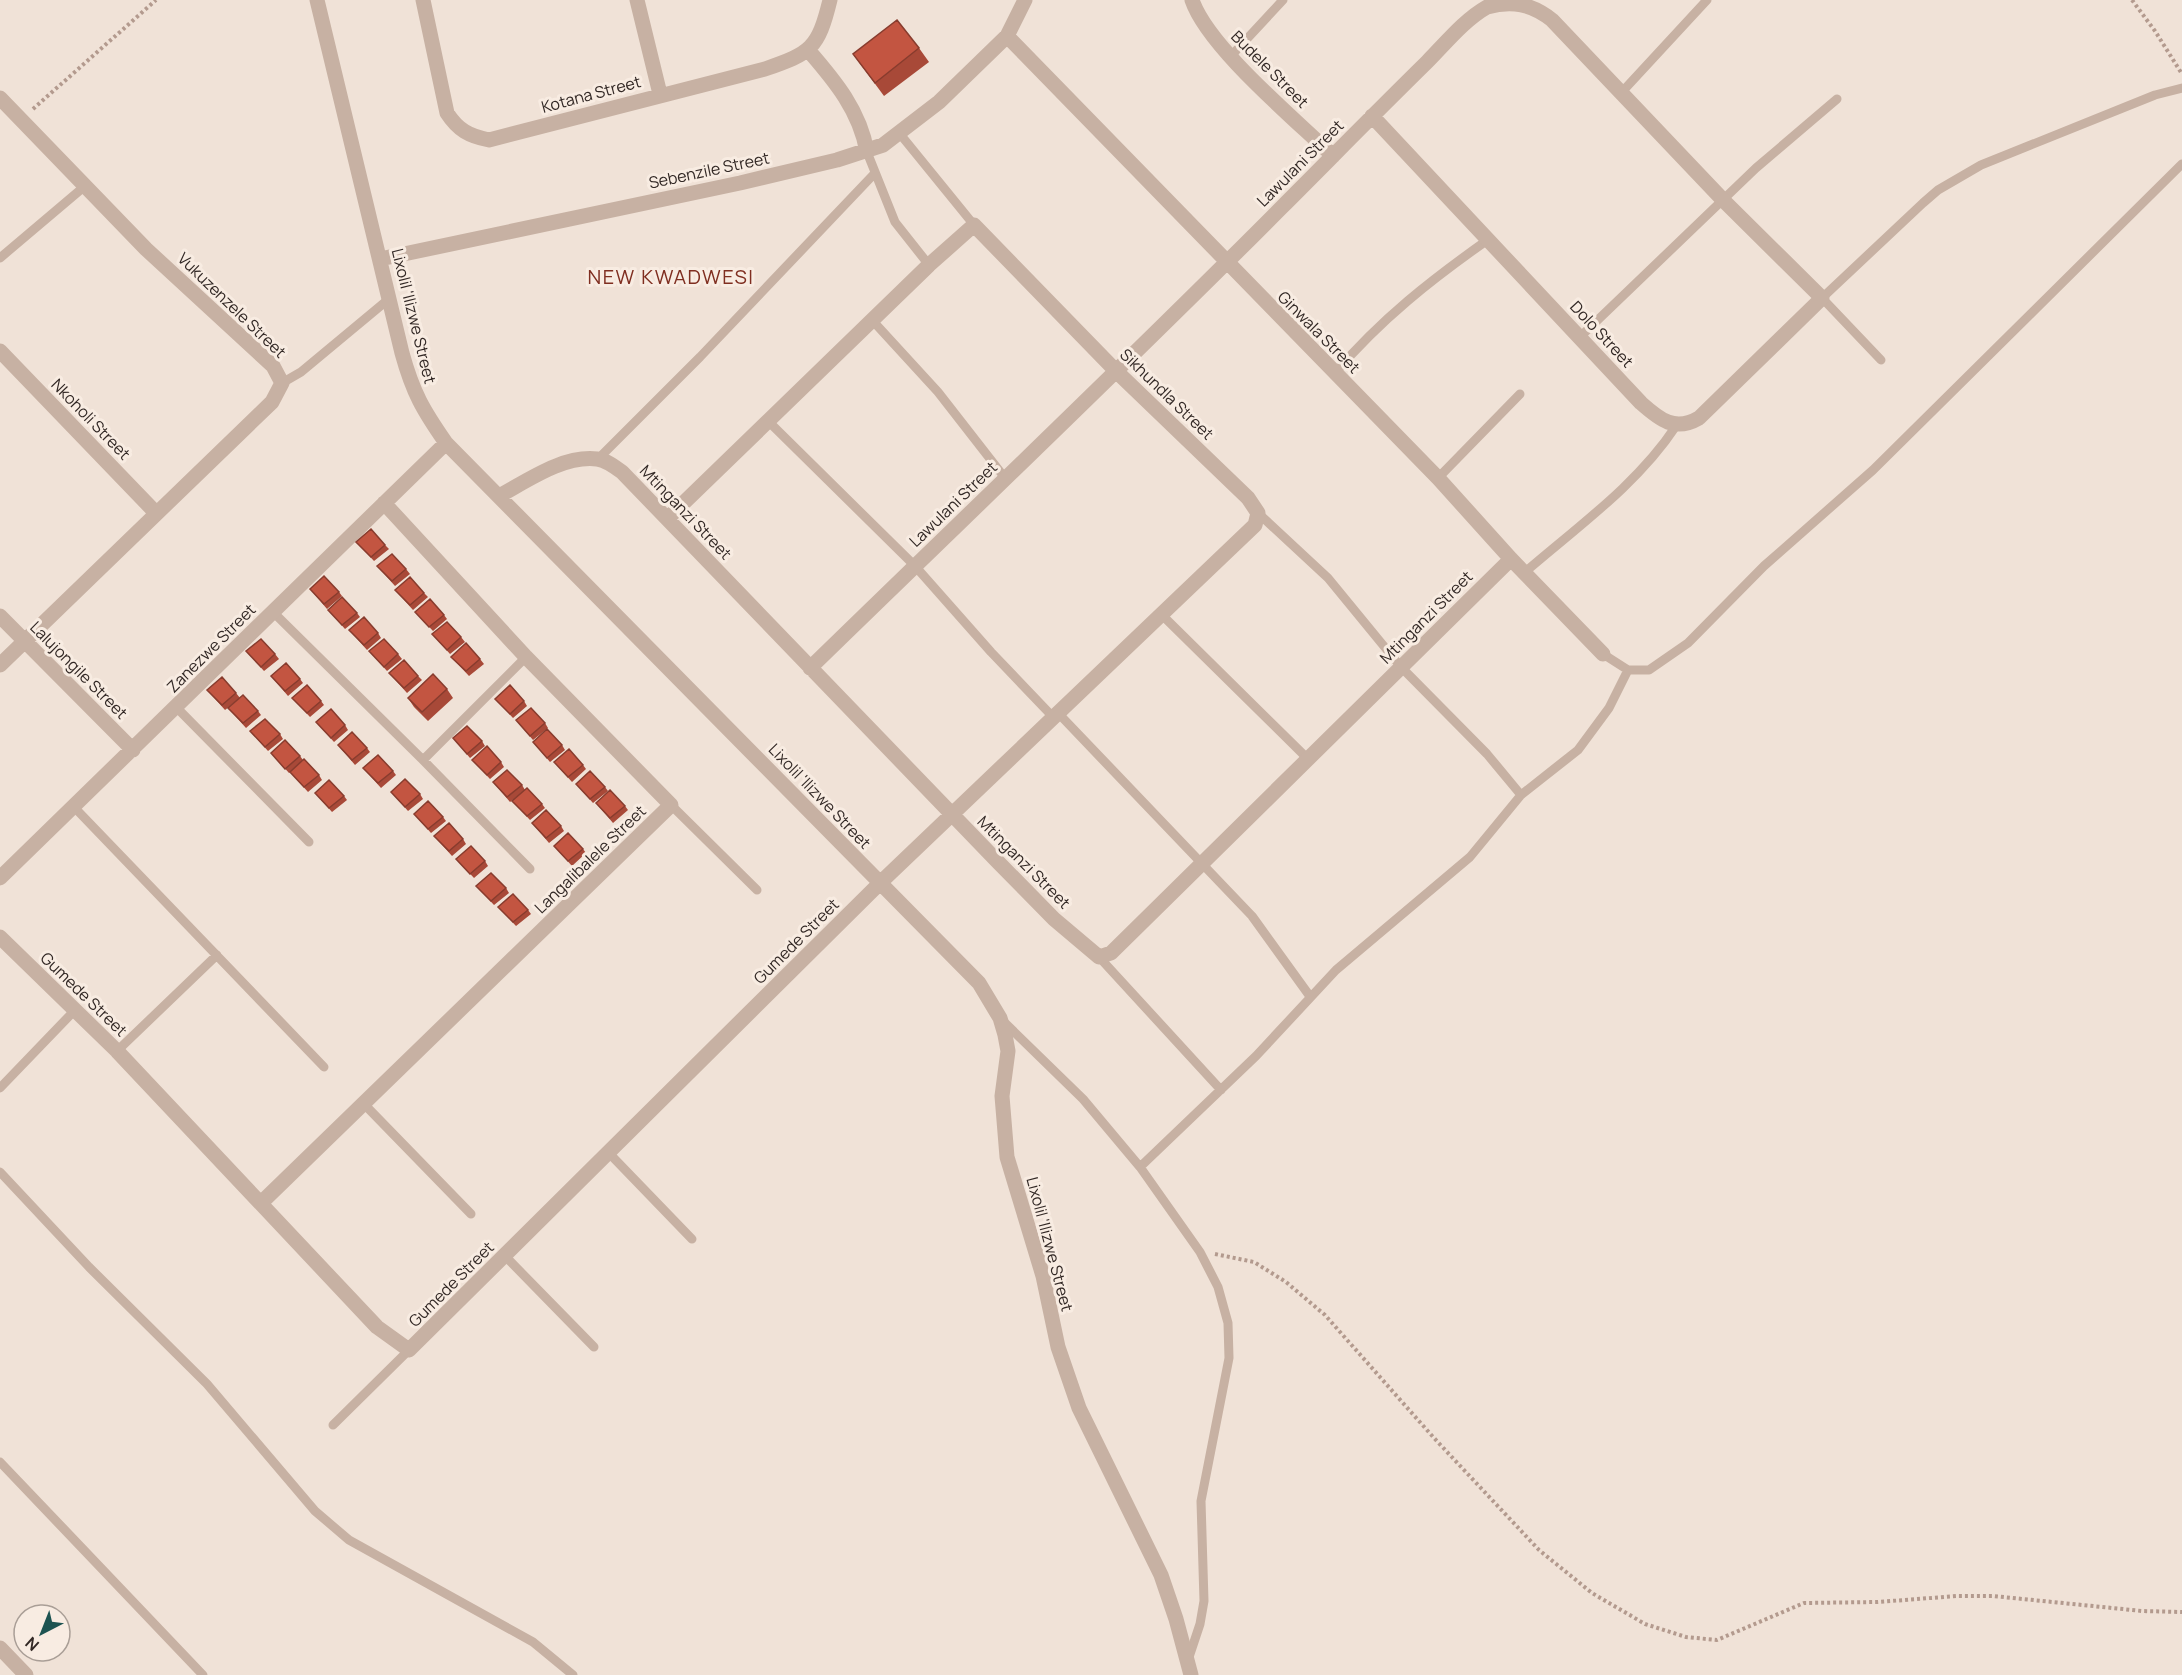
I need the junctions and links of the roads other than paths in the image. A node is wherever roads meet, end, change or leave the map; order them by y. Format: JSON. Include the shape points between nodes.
{"nodes":[{"id":1,"x":317,"y":0,"type":"edge"},
{"id":2,"x":423,"y":0,"type":"edge"},
{"id":3,"x":637,"y":0,"type":"edge"},
{"id":4,"x":830,"y":0,"type":"edge"},
{"id":5,"x":1025,"y":0,"type":"edge"},
{"id":6,"x":1192,"y":0,"type":"edge"},
{"id":7,"x":1283,"y":0,"type":"edge"},
{"id":8,"x":1707,"y":0,"type":"edge"},
{"id":9,"x":1520,"y":1,"type":"edge"},
{"id":10,"x":1006,"y":36,"type":"junction"},
{"id":11,"x":808,"y":51,"type":"junction"},
{"id":12,"x":1231,"y":56,"type":"junction"},
{"id":13,"x":2182,"y":88,"type":"edge"},
{"id":14,"x":1621,"y":93,"type":"junction"},
{"id":15,"x":660,"y":94,"type":"junction"},
{"id":16,"x":0,"y":98,"type":"edge"},
{"id":17,"x":1836,"y":99,"type":"dead end"},
{"id":18,"x":1372,"y":116,"type":"junction"},
{"id":19,"x":900,"y":134,"type":"junction"},
{"id":20,"x":867,"y":152,"type":"junction"},
{"id":21,"x":1333,"y":156,"type":"junction"},
{"id":22,"x":2182,"y":164,"type":"edge"},
{"id":23,"x":875,"y":173,"type":"junction"},
{"id":24,"x":85,"y":186,"type":"junction"},
{"id":25,"x":1724,"y":201,"type":"junction"},
{"id":26,"x":974,"y":225,"type":"junction"},
{"id":27,"x":1489,"y":239,"type":"junction"},
{"id":28,"x":0,"y":258,"type":"edge"},
{"id":29,"x":380,"y":259,"type":"junction"},
{"id":30,"x":1226,"y":264,"type":"junction"},
{"id":31,"x":929,"y":265,"type":"junction"},
{"id":32,"x":390,"y":298,"type":"junction"},
{"id":33,"x":1822,"y":298,"type":"junction"},
{"id":34,"x":872,"y":320,"type":"junction"},
{"id":35,"x":1580,"y":337,"type":"junction"},
{"id":36,"x":0,"y":351,"type":"edge"},
{"id":37,"x":1881,"y":360,"type":"dead end"},
{"id":38,"x":1116,"y":371,"type":"junction"},
{"id":39,"x":1335,"y":373,"type":"junction"},
{"id":40,"x":282,"y":383,"type":"junction"},
{"id":41,"x":1520,"y":394,"type":"dead end"},
{"id":42,"x":768,"y":421,"type":"junction"},
{"id":43,"x":1676,"y":426,"type":"junction"},
{"id":44,"x":446,"y":443,"type":"junction"},
{"id":45,"x":598,"y":459,"type":"junction"},
{"id":46,"x":1005,"y":478,"type":"junction"},
{"id":47,"x":1437,"y":478,"type":"junction"},
{"id":48,"x":499,"y":496,"type":"junction"},
{"id":49,"x":384,"y":503,"type":"junction"},
{"id":50,"x":156,"y":513,"type":"junction"},
{"id":51,"x":1258,"y":513,"type":"junction"},
{"id":52,"x":668,"y":518,"type":"junction"},
{"id":53,"x":1511,"y":559,"type":"junction"},
{"id":54,"x":915,"y":566,"type":"junction"},
{"id":55,"x":1524,"y":573,"type":"junction"},
{"id":56,"x":273,"y":612,"type":"junction"},
{"id":57,"x":1162,"y":615,"type":"junction"},
{"id":58,"x":0,"y":616,"type":"edge"},
{"id":59,"x":25,"y":641,"type":"junction"},
{"id":60,"x":1603,"y":654,"type":"joint"},
{"id":61,"x":526,"y":657,"type":"junction"},
{"id":62,"x":0,"y":665,"type":"edge"},
{"id":63,"x":1401,"y":667,"type":"junction"},
{"id":64,"x":810,"y":668,"type":"junction"},
{"id":65,"x":1628,"y":670,"type":"junction"},
{"id":66,"x":177,"y":708,"type":"junction"},
{"id":67,"x":1057,"y":716,"type":"junction"},
{"id":68,"x":133,"y":750,"type":"junction"},
{"id":69,"x":1308,"y":759,"type":"junction"},
{"id":70,"x":423,"y":760,"type":"junction"},
{"id":71,"x":1521,"y":795,"type":"junction"},
{"id":72,"x":671,"y":805,"type":"junction"},
{"id":73,"x":74,"y":807,"type":"junction"},
{"id":74,"x":953,"y":816,"type":"junction"},
{"id":75,"x":309,"y":842,"type":"dead end"},
{"id":76,"x":1203,"y":863,"type":"junction"},
{"id":77,"x":530,"y":869,"type":"dead end"},
{"id":78,"x":0,"y":878,"type":"edge"},
{"id":79,"x":879,"y":883,"type":"junction"},
{"id":80,"x":757,"y":890,"type":"dead end"},
{"id":81,"x":0,"y":937,"type":"edge"},
{"id":82,"x":217,"y":955,"type":"junction"},
{"id":83,"x":1099,"y":957,"type":"junction"},
{"id":84,"x":1309,"y":996,"type":"junction"},
{"id":85,"x":75,"y":1010,"type":"junction"},
{"id":86,"x":1000,"y":1018,"type":"junction"},
{"id":87,"x":117,"y":1051,"type":"junction"},
{"id":88,"x":324,"y":1067,"type":"dead end"},
{"id":89,"x":0,"y":1088,"type":"edge"},
{"id":90,"x":1221,"y":1090,"type":"junction"},
{"id":91,"x":364,"y":1104,"type":"junction"},
{"id":92,"x":609,"y":1153,"type":"junction"},
{"id":93,"x":1140,"y":1167,"type":"junction"},
{"id":94,"x":0,"y":1172,"type":"edge"},
{"id":95,"x":261,"y":1203,"type":"junction"},
{"id":96,"x":471,"y":1214,"type":"dead end"},
{"id":97,"x":692,"y":1239,"type":"dead end"},
{"id":98,"x":505,"y":1256,"type":"junction"},
{"id":99,"x":594,"y":1347,"type":"dead end"},
{"id":100,"x":409,"y":1350,"type":"junction"},
{"id":101,"x":333,"y":1425,"type":"dead end"},
{"id":102,"x":0,"y":1462,"type":"edge"},
{"id":103,"x":0,"y":1648,"type":"edge"},
{"id":104,"x":1190,"y":1667,"type":"edge"},
{"id":105,"x":26,"y":1675,"type":"edge"},
{"id":106,"x":203,"y":1675,"type":"edge"},
{"id":107,"x":573,"y":1675,"type":"edge"}],
"edges":[{"from":1,"to":29,"type":"street","name":"Lixolil 'Ilizwe Street"},
{"from":2,"to":15,"type":"street","name":"Kotana Street","via":[[447,113],[464,133],[497,139]]},
{"from":3,"to":15,"type":"street"},
{"from":4,"to":11,"type":"street","via":[[822,28]]},
{"from":5,"to":10,"type":"street","name":"Sebenzile Street"},
{"from":6,"to":12,"type":"street","name":"Budele Street","via":[[1206,28]]},
{"from":7,"to":12,"type":"lane"},
{"from":8,"to":14,"type":"lane"},
{"from":9,"to":14,"type":"street","name":"Lawulani Street","via":[[1552,20]]},
{"from":9,"to":18,"type":"street","name":"Lawulani Street","via":[[1496,3],[1473,18]]},
{"from":10,"to":19,"type":"street","name":"Sebenzile Street"},
{"from":10,"to":30,"type":"street","name":"Ginwala Street"},
{"from":11,"to":15,"type":"street","name":"Kotana Street","via":[[765,69]]},
{"from":11,"to":20,"type":"street","via":[[831,76],[858,117]]},
{"from":12,"to":21,"type":"street","name":"Budele Street"},
{"from":13,"to":33,"type":"lane","via":[[2125,107],[1959,176],[1923,203]]},
{"from":14,"to":25,"type":"street","name":"Lawulani Street"},
{"from":16,"to":24,"type":"street","name":"Vukuzenzele Street"},
{"from":17,"to":25,"type":"lane"},
{"from":18,"to":21,"type":"street","name":"Lawulani Street"},
{"from":18,"to":27,"type":"street","name":"Dolo Street"},
{"from":19,"to":20,"type":"street","name":"Sebenzile Street"},
{"from":19,"to":26,"type":"lane"},
{"from":20,"to":23,"type":"lane"},
{"from":20,"to":29,"type":"street","name":"Sebenzile Street","via":[[740,183]]},
{"from":21,"to":30,"type":"street","name":"Lawulani Street"},
{"from":22,"to":65,"type":"lane","via":[[1873,470],[1764,566],[1688,643],[1649,670]]},
{"from":23,"to":31,"type":"lane","via":[[895,222]]},
{"from":23,"to":45,"type":"lane"},
{"from":24,"to":28,"type":"lane"},
{"from":24,"to":40,"type":"street","name":"Vukuzenzele Street","via":[[146,249],[273,366]]},
{"from":25,"to":33,"type":"street","name":"Lawulani Street"},
{"from":25,"to":35,"type":"lane"},
{"from":26,"to":31,"type":"street"},
{"from":26,"to":38,"type":"street","name":"Sikhundla Street"},
{"from":27,"to":35,"type":"street","name":"Dolo Street"},
{"from":27,"to":39,"type":"lane","via":[[1405,300]]},
{"from":29,"to":32,"type":"street","name":"Lixolil 'Ilizwe Street"},
{"from":30,"to":38,"type":"street","name":"Lawulani Street"},
{"from":30,"to":39,"type":"street","name":"Ginwala Street"},
{"from":31,"to":34,"type":"street"},
{"from":32,"to":40,"type":"lane","via":[[301,372]]},
{"from":32,"to":44,"type":"street","name":"Lixolil 'Ilizwe Street","via":[[412,390]]},
{"from":33,"to":37,"type":"lane"},
{"from":33,"to":43,"type":"street","via":[[1699,418]]},
{"from":34,"to":42,"type":"street"},
{"from":34,"to":46,"type":"lane","via":[[938,392]]},
{"from":35,"to":43,"type":"street","name":"Dolo Street","via":[[1641,403],[1661,420]]},
{"from":36,"to":50,"type":"street","name":"Nkoholi Street"},
{"from":38,"to":46,"type":"street","name":"Lawulani Street"},
{"from":38,"to":51,"type":"street","name":"Sikhundla Street","via":[[1248,498]]},
{"from":39,"to":47,"type":"street","name":"Ginwala Street"},
{"from":40,"to":50,"type":"street","name":"Vukuzenzele Street","via":[[272,402]]},
{"from":41,"to":47,"type":"lane"},
{"from":42,"to":52,"type":"street"},
{"from":42,"to":54,"type":"lane"},
{"from":43,"to":55,"type":"lane","via":[[1634,479]]},
{"from":44,"to":48,"type":"street","name":"Lixolil 'Ilizwe Street"},
{"from":44,"to":49,"type":"street","name":"Zanezwe Street"},
{"from":45,"to":48,"type":"street","via":[[559,465]]},
{"from":45,"to":52,"type":"street","name":"Mtinganzi Street","via":[[622,472]]},
{"from":46,"to":54,"type":"street","name":"Lawulani Street"},
{"from":47,"to":53,"type":"street","name":"Ginwala Street"},
{"from":48,"to":79,"type":"street","name":"Lixolil 'Ilizwe Street"},
{"from":49,"to":56,"type":"street","name":"Zanezwe Street"},
{"from":49,"to":61,"type":"street","name":"Langalibalele Street"},
{"from":50,"to":59,"type":"street","name":"Vukuzenzele Street"},
{"from":51,"to":57,"type":"street","via":[[1255,525]]},
{"from":51,"to":63,"type":"lane","via":[[1328,578]]},
{"from":52,"to":64,"type":"street","name":"Mtinganzi Street"},
{"from":53,"to":55,"type":"street","name":"Ginwala Street"},
{"from":53,"to":63,"type":"street","name":"Mtinganzi Street"},
{"from":54,"to":64,"type":"street","name":"Lawulani Street"},
{"from":54,"to":67,"type":"lane","via":[[991,652]]},
{"from":55,"to":60,"type":"street","name":"Ginwala Street"},
{"from":56,"to":66,"type":"street","name":"Zanezwe Street"},
{"from":56,"to":70,"type":"lane"},
{"from":57,"to":67,"type":"street"},
{"from":57,"to":69,"type":"lane"},
{"from":58,"to":59,"type":"street","name":"Lalujongile Street"},
{"from":59,"to":62,"type":"street","name":"Vukuzenzele Street"},
{"from":59,"to":68,"type":"street","name":"Lalujongile Street"},
{"from":60,"to":65,"type":"lane"},
{"from":61,"to":70,"type":"lane"},
{"from":61,"to":72,"type":"street","name":"Langalibalele Street"},
{"from":63,"to":69,"type":"street","name":"Mtinganzi Street"},
{"from":63,"to":71,"type":"lane","via":[[1487,754]]},
{"from":64,"to":74,"type":"street","name":"Mtinganzi Street"},
{"from":65,"to":71,"type":"lane","via":[[1590,736]]},
{"from":66,"to":68,"type":"street","name":"Zanezwe Street"},
{"from":66,"to":75,"type":"lane"},
{"from":67,"to":74,"type":"street"},
{"from":67,"to":76,"type":"lane"},
{"from":68,"to":73,"type":"street","name":"Zanezwe Street"},
{"from":69,"to":76,"type":"street","name":"Mtinganzi Street"},
{"from":70,"to":77,"type":"lane"},
{"from":71,"to":84,"type":"lane","via":[[1470,857],[1353,954]]},
{"from":72,"to":80,"type":"lane"},
{"from":72,"to":91,"type":"street","name":"Langalibalele Street"},
{"from":73,"to":78,"type":"street","name":"Zanezwe Street"},
{"from":73,"to":82,"type":"lane"},
{"from":74,"to":79,"type":"street"},
{"from":74,"to":83,"type":"street","name":"Mtinganzi Street","via":[[1054,919]]},
{"from":76,"to":83,"type":"street","name":"Mtinganzi Street","via":[[1111,953]]},
{"from":76,"to":84,"type":"lane","via":[[1269,937]]},
{"from":79,"to":86,"type":"street","name":"Lixolil 'Ilizwe Street","via":[[979,983]]},
{"from":79,"to":92,"type":"street","name":"Gumede Street"},
{"from":81,"to":85,"type":"street","name":"Gumede Street"},
{"from":82,"to":87,"type":"lane"},
{"from":82,"to":88,"type":"lane"},
{"from":83,"to":90,"type":"lane"},
{"from":84,"to":90,"type":"lane"},
{"from":85,"to":87,"type":"street","name":"Gumede Street"},
{"from":85,"to":89,"type":"lane"},
{"from":86,"to":93,"type":"lane","via":[[1083,1099]]},
{"from":86,"to":104,"type":"street","name":"Lixolil 'Ilizwe Street","via":[[1008,1051],[1002,1096],[1007,1157],[1043,1276],[1058,1347],[1079,1408],[1161,1575]]},
{"from":87,"to":95,"type":"street","name":"Gumede Street"},
{"from":90,"to":93,"type":"lane"},
{"from":91,"to":95,"type":"street","name":"Langalibalele Street"},
{"from":91,"to":96,"type":"lane"},
{"from":92,"to":97,"type":"lane"},
{"from":92,"to":98,"type":"street","name":"Gumede Street"},
{"from":93,"to":104,"type":"lane","via":[[1200,1252],[1218,1287],[1228,1323],[1229,1358],[1201,1502],[1204,1601]]},
{"from":94,"to":107,"type":"lane","via":[[207,1384],[332,1526],[369,1552],[533,1642]]},
{"from":95,"to":100,"type":"street","name":"Gumede Street","via":[[377,1327]]},
{"from":98,"to":99,"type":"lane"},
{"from":98,"to":100,"type":"street","name":"Gumede Street"},
{"from":100,"to":101,"type":"lane"},
{"from":102,"to":106,"type":"lane"},
{"from":103,"to":105,"type":"street"}]}
